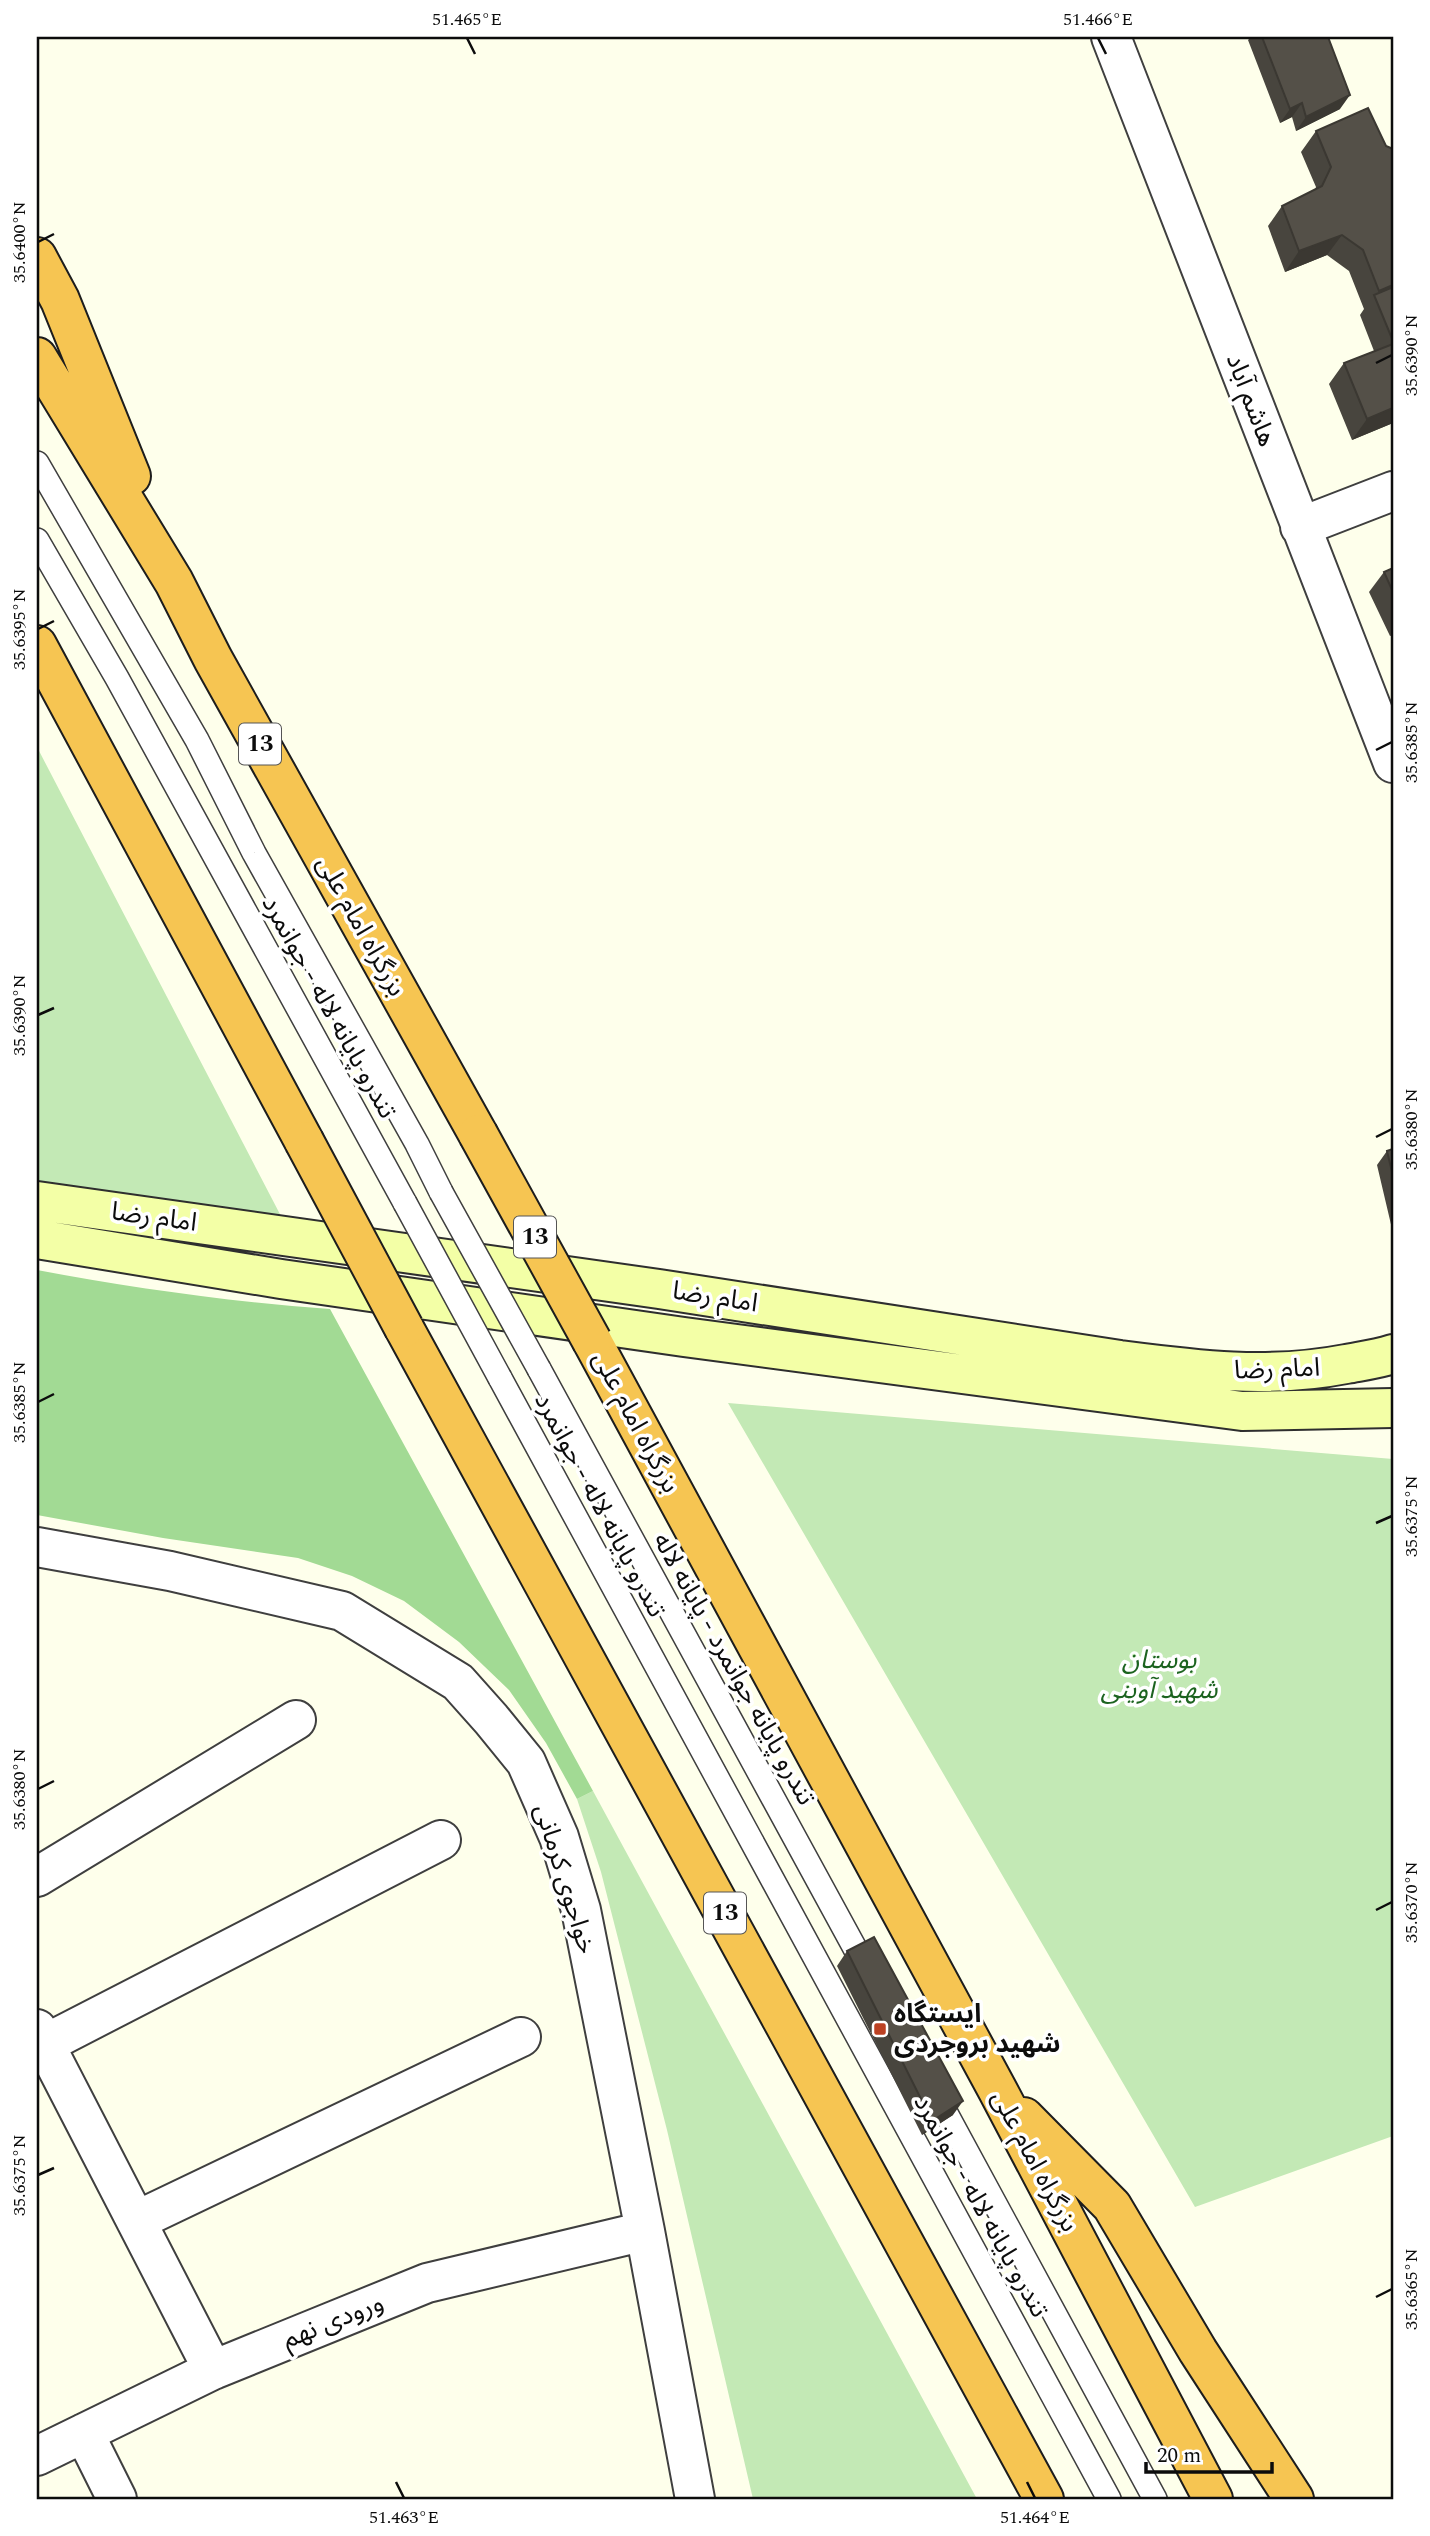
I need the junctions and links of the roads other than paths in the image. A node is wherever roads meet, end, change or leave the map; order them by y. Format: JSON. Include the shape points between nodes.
{"nodes":[{"id":1,"x":1111,"y":37,"type":"edge"},
{"id":2,"x":37,"y":257,"type":"edge"},
{"id":3,"x":37,"y":357,"type":"edge"},
{"id":4,"x":37,"y":463,"type":"edge"},
{"id":5,"x":1393,"y":491,"type":"edge"},
{"id":6,"x":1300,"y":527,"type":"junction"},
{"id":7,"x":37,"y":540,"type":"edge"},
{"id":8,"x":174,"y":582,"type":"junction"},
{"id":9,"x":37,"y":645,"type":"edge"},
{"id":10,"x":1393,"y":763,"type":"edge"},
{"id":11,"x":37,"y":1201,"type":"edge"},
{"id":12,"x":37,"y":1239,"type":"edge"},
{"id":13,"x":1393,"y":1354,"type":"edge"},
{"id":14,"x":1393,"y":1408,"type":"edge"},
{"id":15,"x":37,"y":1547,"type":"edge"},
{"id":16,"x":296,"y":1720,"type":"dead end"},
{"id":17,"x":441,"y":1840,"type":"dead end"},
{"id":18,"x":37,"y":1877,"type":"edge"},
{"id":19,"x":879,"y":1991,"type":"edge"},
{"id":20,"x":41,"y":2036,"type":"edge"},
{"id":21,"x":521,"y":2037,"type":"dead end"},
{"id":22,"x":925,"y":2075,"type":"edge"},
{"id":23,"x":997,"y":2089,"type":"junction"},
{"id":24,"x":136,"y":2221,"type":"junction"},
{"id":25,"x":645,"y":2231,"type":"junction"},
{"id":26,"x":213,"y":2370,"type":"junction"},
{"id":27,"x":84,"y":2433,"type":"junction"},
{"id":28,"x":37,"y":2456,"type":"edge"},
{"id":29,"x":117,"y":2499,"type":"edge"},
{"id":30,"x":695,"y":2499,"type":"edge"},
{"id":31,"x":1044,"y":2499,"type":"edge"},
{"id":32,"x":1110,"y":2499,"type":"edge"},
{"id":33,"x":1155,"y":2499,"type":"edge"},
{"id":34,"x":1213,"y":2499,"type":"edge"},
{"id":35,"x":1294,"y":2499,"type":"edge"}],
"edges":[{"from":1,"to":6,"type":"street","name":"هاشم آباد"},
{"from":2,"to":8,"type":"highway","via":[[60,300]]},
{"from":3,"to":8,"type":"highway","name":"بزرگراه امام علی","number":"13"},
{"from":4,"to":19,"type":"lane","name":"تندرو پایانه جوانمرد - پایانه لاله","bridge":true,"via":[[197,740],[254,853]]},
{"from":5,"to":6,"type":"street"},
{"from":6,"to":10,"type":"street","name":"هاشم آباد"},
{"from":7,"to":32,"type":"lane","name":"تندرو پایانه لاله - جوانمرد","bridge":true,"via":[[405,1203]]},
{"from":8,"to":23,"type":"highway","name":"بزرگراه امام علی","number":"13","bridge":true,"via":[[593,1341]]},
{"from":9,"to":31,"type":"highway","number":"13","bridge":true},
{"from":11,"to":13,"type":"main road","name":"امام رضا","via":[[1191,1369],[1245,1374],[1298,1371]]},
{"from":12,"to":14,"type":"main road","name":"امام رضا","via":[[684,1337],[1229,1409]]},
{"from":15,"to":25,"type":"street","name":"خواجوی کرمانی","via":[[170,1571],[342,1611],[458,1682],[491,1719],[526,1762],[559,1837],[580,1910]]},
{"from":16,"to":18,"type":"street"},
{"from":17,"to":20,"type":"street"},
{"from":20,"to":24,"type":"street"},
{"from":21,"to":24,"type":"street"},
{"from":22,"to":33,"type":"lane"},
{"from":23,"to":34,"type":"highway","name":"بزرگراه امام علی","number":"13"},
{"from":23,"to":35,"type":"highway","via":[[1112,2206]]},
{"from":24,"to":26,"type":"street"},
{"from":25,"to":26,"type":"street","name":"ورودی نهم","via":[[427,2283]]},
{"from":25,"to":30,"type":"street","name":"خواجوی کرمانی"},
{"from":26,"to":27,"type":"street","name":"ورودی نهم"},
{"from":27,"to":28,"type":"street","name":"ورودی نهم"},
{"from":27,"to":29,"type":"street"}]}
